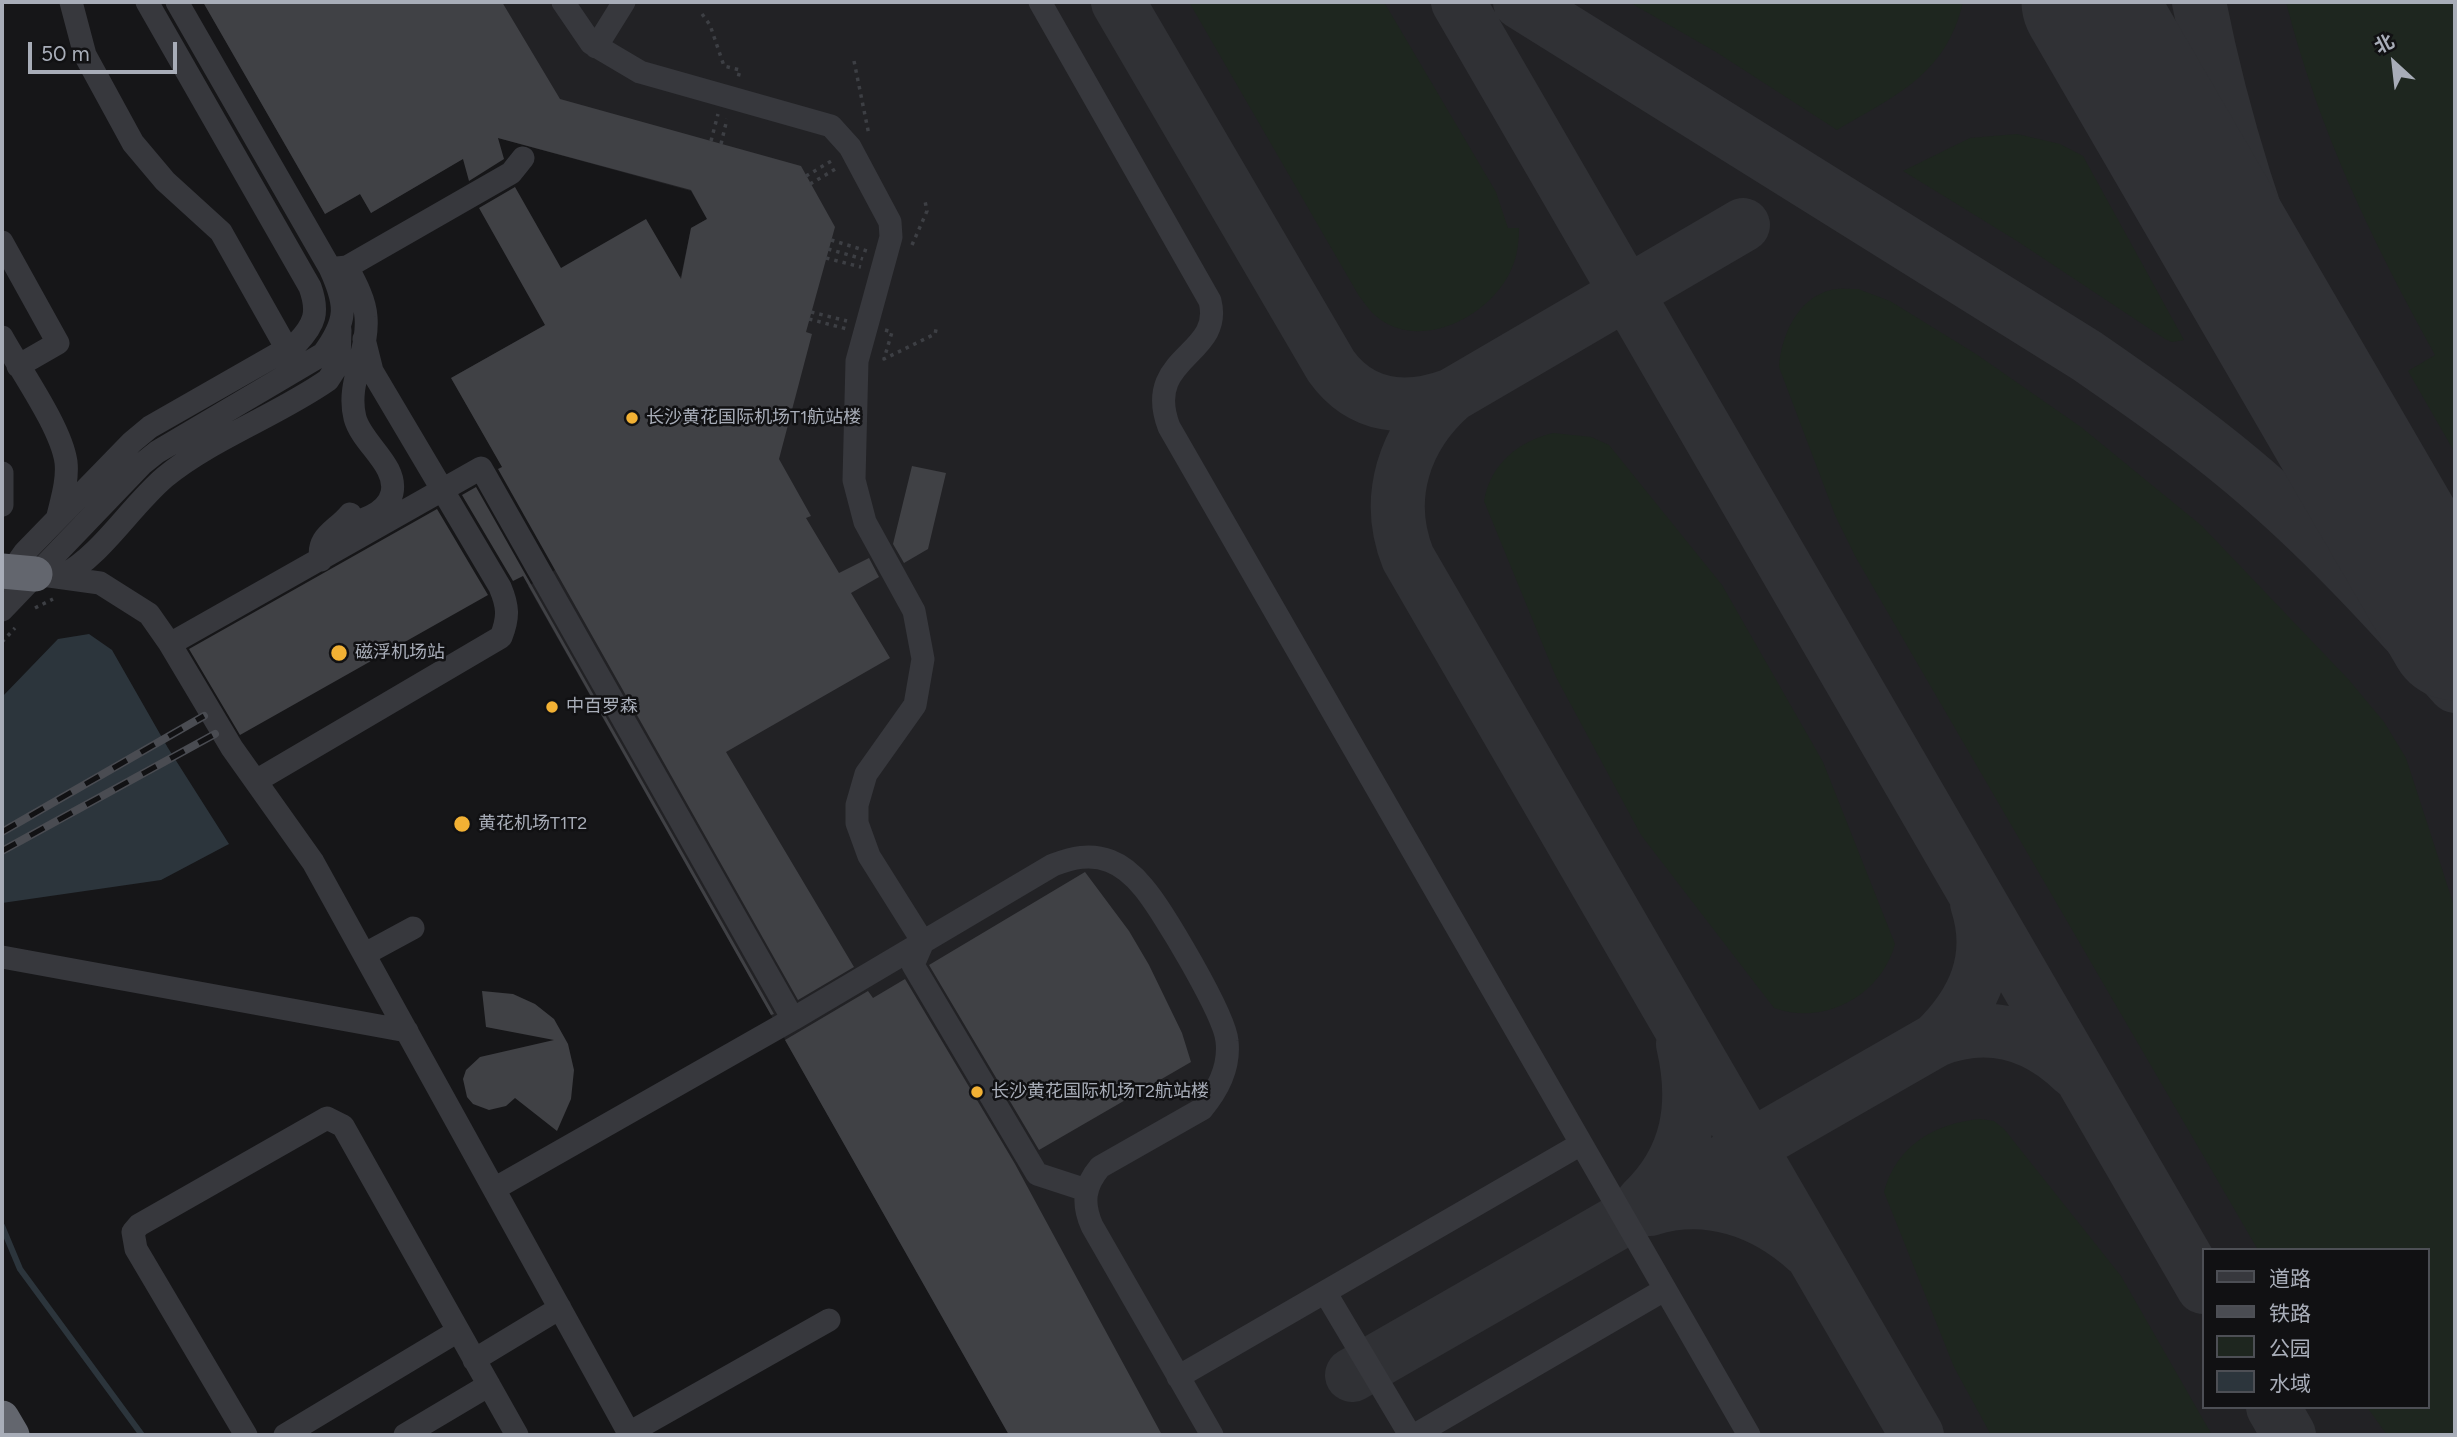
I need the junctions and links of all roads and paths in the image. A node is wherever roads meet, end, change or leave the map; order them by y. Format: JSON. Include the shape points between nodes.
{"nodes":[{"id":1,"x":71,"y":2,"type":"edge"},
{"id":2,"x":148,"y":2,"type":"edge"},
{"id":3,"x":167,"y":2,"type":"edge"},
{"id":4,"x":177,"y":2,"type":"edge"},
{"id":5,"x":183,"y":2,"type":"edge"},
{"id":6,"x":563,"y":2,"type":"edge"},
{"id":7,"x":624,"y":2,"type":"edge"},
{"id":8,"x":1040,"y":2,"type":"edge"},
{"id":9,"x":596,"y":47,"type":"junction"},
{"id":10,"x":523,"y":158,"type":"dead end"},
{"id":11,"x":2,"y":242,"type":"edge"},
{"id":12,"x":342,"y":268,"type":"junction"},
{"id":13,"x":339,"y":307,"type":"junction"},
{"id":14,"x":2,"y":337,"type":"edge"},
{"id":15,"x":364,"y":340,"type":"junction"},
{"id":16,"x":287,"y":349,"type":"junction"},
{"id":17,"x":18,"y":366,"type":"junction"},
{"id":18,"x":248,"y":371,"type":"junction"},
{"id":19,"x":2,"y":472,"type":"edge"},
{"id":20,"x":443,"y":490,"type":"junction"},
{"id":21,"x":2,"y":505,"type":"edge"},
{"id":22,"x":57,"y":519,"type":"junction"},
{"id":23,"x":321,"y":560,"type":"junction"},
{"id":24,"x":27,"y":579,"type":"edge"},
{"id":25,"x":27,"y":616,"type":"dead end"},
{"id":26,"x":10,"y":618,"type":"edge"},
{"id":27,"x":2,"y":642,"type":"edge"},
{"id":28,"x":170,"y":643,"type":"junction"},
{"id":29,"x":256,"y":781,"type":"junction"},
{"id":30,"x":412,"y":928,"type":"dead end"},
{"id":31,"x":923,"y":942,"type":"junction"},
{"id":32,"x":365,"y":954,"type":"junction"},
{"id":33,"x":2,"y":957,"type":"edge"},
{"id":34,"x":793,"y":1019,"type":"junction"},
{"id":35,"x":407,"y":1031,"type":"junction"},
{"id":36,"x":1580,"y":1144,"type":"junction"},
{"id":37,"x":494,"y":1189,"type":"junction"},
{"id":38,"x":1086,"y":1190,"type":"junction"},
{"id":39,"x":1664,"y":1290,"type":"junction"},
{"id":40,"x":1325,"y":1292,"type":"junction"},
{"id":41,"x":560,"y":1308,"type":"junction"},
{"id":42,"x":829,"y":1320,"type":"dead end"},
{"id":43,"x":458,"y":1331,"type":"junction"},
{"id":44,"x":474,"y":1360,"type":"junction"},
{"id":45,"x":1178,"y":1377,"type":"junction"},
{"id":46,"x":488,"y":1385,"type":"junction"},
{"id":47,"x":2,"y":1418,"type":"edge"},
{"id":48,"x":630,"y":1434,"type":"edge"},
{"id":49,"x":12,"y":1435,"type":"edge"},
{"id":50,"x":246,"y":1435,"type":"edge"},
{"id":51,"x":285,"y":1435,"type":"edge"},
{"id":52,"x":405,"y":1435,"type":"edge"},
{"id":53,"x":517,"y":1435,"type":"edge"},
{"id":54,"x":1212,"y":1435,"type":"edge"},
{"id":55,"x":1410,"y":1435,"type":"edge"},
{"id":56,"x":1415,"y":1435,"type":"edge"},
{"id":57,"x":1749,"y":1435,"type":"edge"}],
"edges":[{"from":1,"to":16,"type":"street","via":[[85,55],[133,143],[165,181],[221,232]]},
{"from":2,"to":16,"type":"street","via":[[310,287],[316,317],[310,330]]},
{"from":3,"to":13,"type":"street","via":[[326,274]]},
{"from":4,"to":24,"type":"street","via":[[330,268],[343,296],[343,316],[323,354],[142,464]]},
{"from":5,"to":12,"type":"street"},
{"from":6,"to":9,"type":"street","via":[[584,37]]},
{"from":7,"to":9,"type":"street"},
{"from":8,"to":36,"type":"street","via":[[1210,301],[1212,320],[1204,338],[1176,366],[1163,394],[1169,427]]},
{"from":9,"to":31,"type":"street","via":[[640,72],[831,126],[850,147],[887,213],[891,237],[857,361],[855,480],[865,522],[914,611],[923,674],[907,720],[866,774],[857,823],[869,856]]},
{"from":10,"to":12,"type":"street","via":[[511,173]]},
{"from":11,"to":17,"type":"street","via":[[58,343]]},
{"from":12,"to":13,"type":"street"},
{"from":12,"to":15,"type":"street","via":[[362,299]]},
{"from":13,"to":18,"type":"street","via":[[321,344],[304,359],[285,368]]},
{"from":13,"to":24,"type":"street","via":[[339,363],[328,380],[180,466],[78,567]]},
{"from":14,"to":17,"type":"street"},
{"from":15,"to":20,"type":"street","via":[[372,371]]},
{"from":15,"to":23,"type":"street","via":[[353,396],[355,418],[392,479],[389,502],[360,522],[340,526],[324,537],[318,547]]},
{"from":16,"to":18,"type":"street"},
{"from":17,"to":22,"type":"street","via":[[58,436],[66,463]]},
{"from":18,"to":22,"type":"street","via":[[150,427]]},
{"from":19,"to":21,"type":"street"},
{"from":20,"to":23,"type":"street"},
{"from":20,"to":29,"type":"street","via":[[508,605],[508,621],[501,636]]},
{"from":20,"to":34,"type":"street","via":[[481,468]]},
{"from":22,"to":24,"type":"street"},
{"from":23,"to":28,"type":"street"},
{"from":24,"to":25,"type":"path","via":[[35,607]]},
{"from":24,"to":26,"type":"street"},
{"from":24,"to":28,"type":"street","via":[[100,583],[149,614]]},
{"from":26,"to":27,"type":"path"},
{"from":28,"to":29,"type":"street"},
{"from":29,"to":32,"type":"street","via":[[313,862]]},
{"from":30,"to":32,"type":"street"},
{"from":31,"to":34,"type":"street"},
{"from":31,"to":38,"type":"street","via":[[913,965],[1037,1174]]},
{"from":31,"to":38,"type":"street","via":[[1071,858],[1108,860],[1126,869],[1153,898],[1224,1023],[1226,1064],[1202,1109],[1100,1167]]},
{"from":32,"to":35,"type":"street"},
{"from":33,"to":35,"type":"street"},
{"from":34,"to":37,"type":"street"},
{"from":35,"to":37,"type":"street"},
{"from":36,"to":39,"type":"street"},
{"from":36,"to":40,"type":"street"},
{"from":37,"to":41,"type":"street"},
{"from":38,"to":45,"type":"street","via":[[1092,1226]]},
{"from":39,"to":56,"type":"street"},
{"from":39,"to":57,"type":"street"},
{"from":40,"to":45,"type":"street"},
{"from":40,"to":55,"type":"street"},
{"from":41,"to":44,"type":"street"},
{"from":41,"to":48,"type":"street"},
{"from":42,"to":48,"type":"street"},
{"from":43,"to":44,"type":"street"},
{"from":43,"to":50,"type":"street","via":[[343,1126],[327,1118],[319,1121],[133,1232],[136,1249]]},
{"from":43,"to":51,"type":"street"},
{"from":44,"to":46,"type":"street"},
{"from":45,"to":54,"type":"street"},
{"from":46,"to":52,"type":"street"},
{"from":46,"to":53,"type":"street"},
{"from":47,"to":49,"type":"highway"}]}
